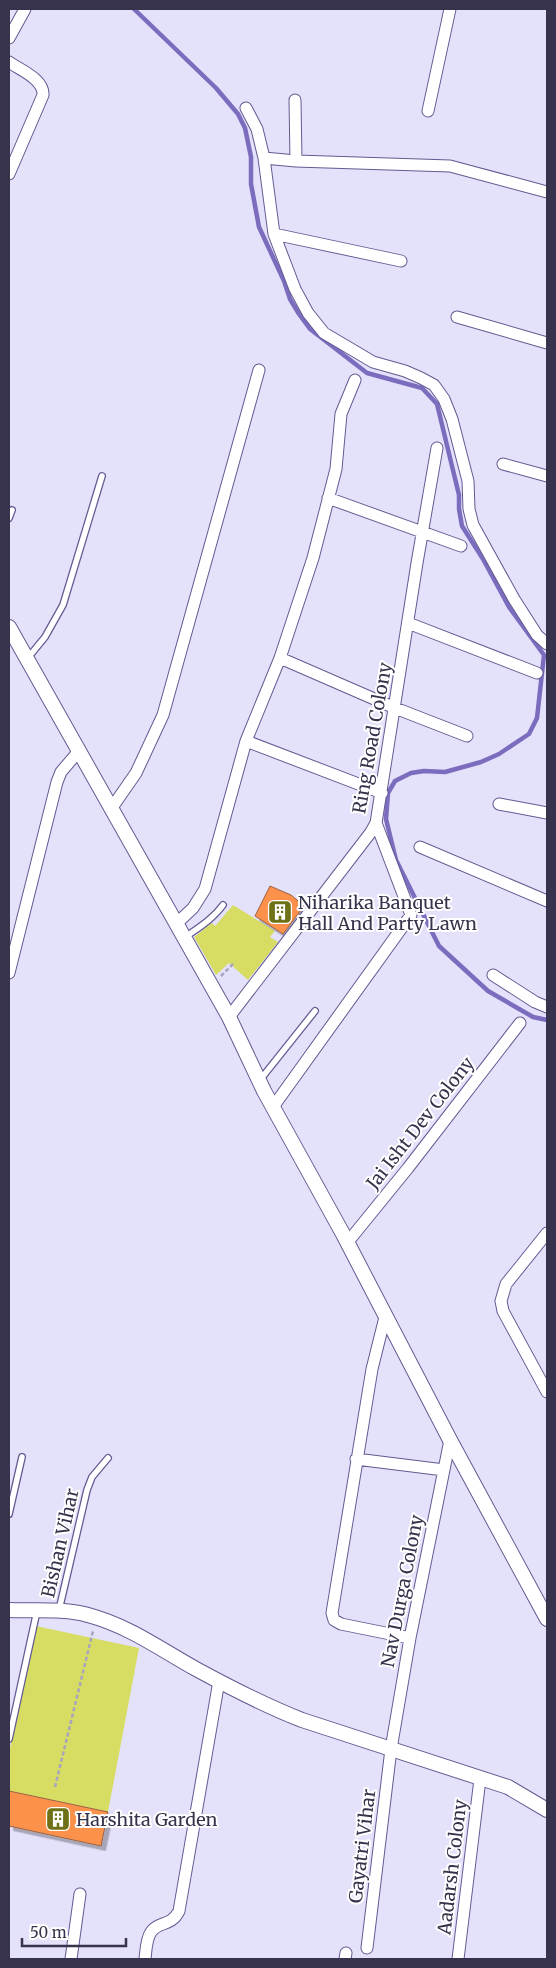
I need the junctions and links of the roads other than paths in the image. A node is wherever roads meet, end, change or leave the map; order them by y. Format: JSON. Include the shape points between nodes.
{"nodes":[{"id":1,"x":25,"y":9,"type":"edge"},
{"id":2,"x":450,"y":9,"type":"edge"},
{"id":3,"x":9,"y":38,"type":"edge"},
{"id":4,"x":9,"y":62,"type":"edge"},
{"id":5,"x":295,"y":100,"type":"dead end"},
{"id":6,"x":246,"y":108,"type":"dead end"},
{"id":7,"x":428,"y":111,"type":"dead end"},
{"id":8,"x":264,"y":158,"type":"junction"},
{"id":9,"x":296,"y":161,"type":"junction"},
{"id":10,"x":9,"y":174,"type":"edge"},
{"id":11,"x":547,"y":192,"type":"edge"},
{"id":12,"x":274,"y":234,"type":"junction"},
{"id":13,"x":401,"y":260,"type":"dead end"},
{"id":14,"x":457,"y":317,"type":"dead end"},
{"id":15,"x":547,"y":344,"type":"edge"},
{"id":16,"x":259,"y":370,"type":"dead end"},
{"id":17,"x":355,"y":380,"type":"dead end"},
{"id":18,"x":437,"y":448,"type":"dead end"},
{"id":19,"x":503,"y":464,"type":"dead end"},
{"id":20,"x":102,"y":476,"type":"dead end"},
{"id":21,"x":547,"y":476,"type":"edge"},
{"id":22,"x":328,"y":498,"type":"junction"},
{"id":23,"x":12,"y":510,"type":"dead end"},
{"id":24,"x":9,"y":518,"type":"edge"},
{"id":25,"x":422,"y":532,"type":"junction"},
{"id":26,"x":462,"y":546,"type":"dead end"},
{"id":27,"x":408,"y":623,"type":"junction"},
{"id":28,"x":9,"y":627,"type":"edge"},
{"id":29,"x":547,"y":644,"type":"edge"},
{"id":30,"x":280,"y":658,"type":"junction"},
{"id":31,"x":27,"y":659,"type":"junction"},
{"id":32,"x":537,"y":674,"type":"dead end"},
{"id":33,"x":395,"y":708,"type":"junction"},
{"id":34,"x":467,"y":736,"type":"dead end"},
{"id":35,"x":246,"y":741,"type":"junction"},
{"id":36,"x":78,"y":752,"type":"junction"},
{"id":37,"x":382,"y":793,"type":"junction"},
{"id":38,"x":499,"y":804,"type":"dead end"},
{"id":39,"x":111,"y":808,"type":"junction"},
{"id":40,"x":547,"y":813,"type":"edge"},
{"id":41,"x":376,"y":823,"type":"junction"},
{"id":42,"x":420,"y":848,"type":"dead end"},
{"id":43,"x":547,"y":901,"type":"edge"},
{"id":44,"x":224,"y":905,"type":"dead end"},
{"id":45,"x":176,"y":924,"type":"junction"},
{"id":46,"x":184,"y":938,"type":"junction"},
{"id":47,"x":9,"y":973,"type":"edge"},
{"id":48,"x":493,"y":975,"type":"dead end"},
{"id":49,"x":547,"y":1007,"type":"edge"},
{"id":50,"x":315,"y":1011,"type":"dead end"},
{"id":51,"x":229,"y":1017,"type":"junction"},
{"id":52,"x":520,"y":1023,"type":"dead end"},
{"id":53,"x":260,"y":1081,"type":"junction"},
{"id":54,"x":273,"y":1107,"type":"junction"},
{"id":55,"x":547,"y":1233,"type":"edge"},
{"id":56,"x":347,"y":1243,"type":"junction"},
{"id":57,"x":385,"y":1317,"type":"junction"},
{"id":58,"x":547,"y":1392,"type":"edge"},
{"id":59,"x":450,"y":1440,"type":"junction"},
{"id":60,"x":22,"y":1457,"type":"dead end"},
{"id":61,"x":108,"y":1458,"type":"dead end"},
{"id":62,"x":356,"y":1459,"type":"junction"},
{"id":63,"x":444,"y":1470,"type":"junction"},
{"id":64,"x":9,"y":1514,"type":"edge"},
{"id":65,"x":9,"y":1610,"type":"edge"},
{"id":66,"x":37,"y":1611,"type":"junction"},
{"id":67,"x":59,"y":1612,"type":"junction"},
{"id":68,"x":547,"y":1618,"type":"edge"},
{"id":69,"x":410,"y":1638,"type":"junction"},
{"id":70,"x":219,"y":1681,"type":"junction"},
{"id":71,"x":9,"y":1739,"type":"edge"},
{"id":72,"x":391,"y":1748,"type":"junction"},
{"id":73,"x":480,"y":1779,"type":"junction"},
{"id":74,"x":547,"y":1810,"type":"edge"},
{"id":75,"x":80,"y":1894,"type":"dead end"},
{"id":76,"x":367,"y":1948,"type":"dead end"},
{"id":77,"x":71,"y":1959,"type":"edge"},
{"id":78,"x":146,"y":1959,"type":"edge"},
{"id":79,"x":458,"y":1959,"type":"edge"}],
"edges":[{"from":1,"to":3,"type":"street"},
{"from":2,"to":7,"type":"street"},
{"from":4,"to":10,"type":"street","via":[[39,83],[43,90]]},
{"from":5,"to":9,"type":"street"},
{"from":6,"to":8,"type":"street","via":[[257,130]]},
{"from":8,"to":9,"type":"street"},
{"from":8,"to":12,"type":"street"},
{"from":9,"to":11,"type":"street","via":[[450,166]]},
{"from":12,"to":13,"type":"street"},
{"from":12,"to":29,"type":"street","via":[[295,288],[308,313],[324,333],[373,362],[405,371],[434,385],[444,399],[468,481],[470,509],[478,535],[514,599],[537,635]]},
{"from":14,"to":15,"type":"street"},
{"from":16,"to":39,"type":"street","via":[[163,715],[136,773]]},
{"from":17,"to":22,"type":"street","via":[[341,414],[336,469]]},
{"from":18,"to":25,"type":"street","name":"Ring Road Colony"},
{"from":19,"to":21,"type":"street"},
{"from":20,"to":31,"type":"lane","via":[[63,605],[45,638]]},
{"from":22,"to":25,"type":"street"},
{"from":22,"to":30,"type":"street","via":[[313,558]]},
{"from":23,"to":24,"type":"lane"},
{"from":25,"to":26,"type":"street"},
{"from":25,"to":27,"type":"street","name":"Ring Road Colony"},
{"from":27,"to":32,"type":"street"},
{"from":27,"to":33,"type":"street","name":"Ring Road Colony"},
{"from":28,"to":31,"type":"street"},
{"from":30,"to":33,"type":"street"},
{"from":30,"to":35,"type":"street"},
{"from":31,"to":36,"type":"street"},
{"from":33,"to":34,"type":"street"},
{"from":33,"to":37,"type":"street","name":"Ring Road Colony"},
{"from":35,"to":37,"type":"street"},
{"from":35,"to":45,"type":"street","via":[[205,890],[193,908]]},
{"from":36,"to":39,"type":"street"},
{"from":36,"to":47,"type":"street","via":[[56,782]]},
{"from":37,"to":41,"type":"street","name":"Ring Road Colony"},
{"from":38,"to":40,"type":"street"},
{"from":39,"to":45,"type":"street"},
{"from":41,"to":51,"type":"street","name":"Ring Road Colony"},
{"from":41,"to":54,"type":"street","via":[[411,915]]},
{"from":42,"to":43,"type":"street"},
{"from":44,"to":46,"type":"lane","via":[[203,926]]},
{"from":45,"to":46,"type":"street"},
{"from":46,"to":51,"type":"street"},
{"from":48,"to":49,"type":"street"},
{"from":50,"to":53,"type":"lane"},
{"from":51,"to":53,"type":"street"},
{"from":52,"to":56,"type":"street","name":"Jai Isht Dev Colony"},
{"from":53,"to":54,"type":"street"},
{"from":54,"to":56,"type":"street"},
{"from":55,"to":58,"type":"street","via":[[506,1284],[501,1301],[503,1311]]},
{"from":56,"to":57,"type":"street"},
{"from":57,"to":59,"type":"street"},
{"from":57,"to":62,"type":"street"},
{"from":59,"to":63,"type":"street","name":"Nav Durga Colony"},
{"from":59,"to":68,"type":"street"},
{"from":60,"to":64,"type":"lane"},
{"from":61,"to":67,"type":"lane","name":"Bishan Vihar","via":[[92,1477],[87,1490]]},
{"from":62,"to":63,"type":"street"},
{"from":62,"to":69,"type":"street","via":[[332,1613],[334,1620]]},
{"from":63,"to":69,"type":"street","name":"Nav Durga Colony"},
{"from":65,"to":66,"type":"street"},
{"from":66,"to":67,"type":"street"},
{"from":66,"to":71,"type":"lane"},
{"from":67,"to":70,"type":"street","via":[[86,1614],[119,1625]]},
{"from":69,"to":72,"type":"street","name":"Nav Durga Colony"},
{"from":70,"to":72,"type":"street","via":[[273,1709]]},
{"from":70,"to":78,"type":"street","via":[[179,1911],[176,1918],[150,1932]]},
{"from":72,"to":73,"type":"street"},
{"from":72,"to":76,"type":"street","name":"Gayatri Vihar"},
{"from":73,"to":74,"type":"street","via":[[508,1788]]},
{"from":73,"to":79,"type":"street","name":"Aadarsh Colony"},
{"from":75,"to":77,"type":"street"}]}
